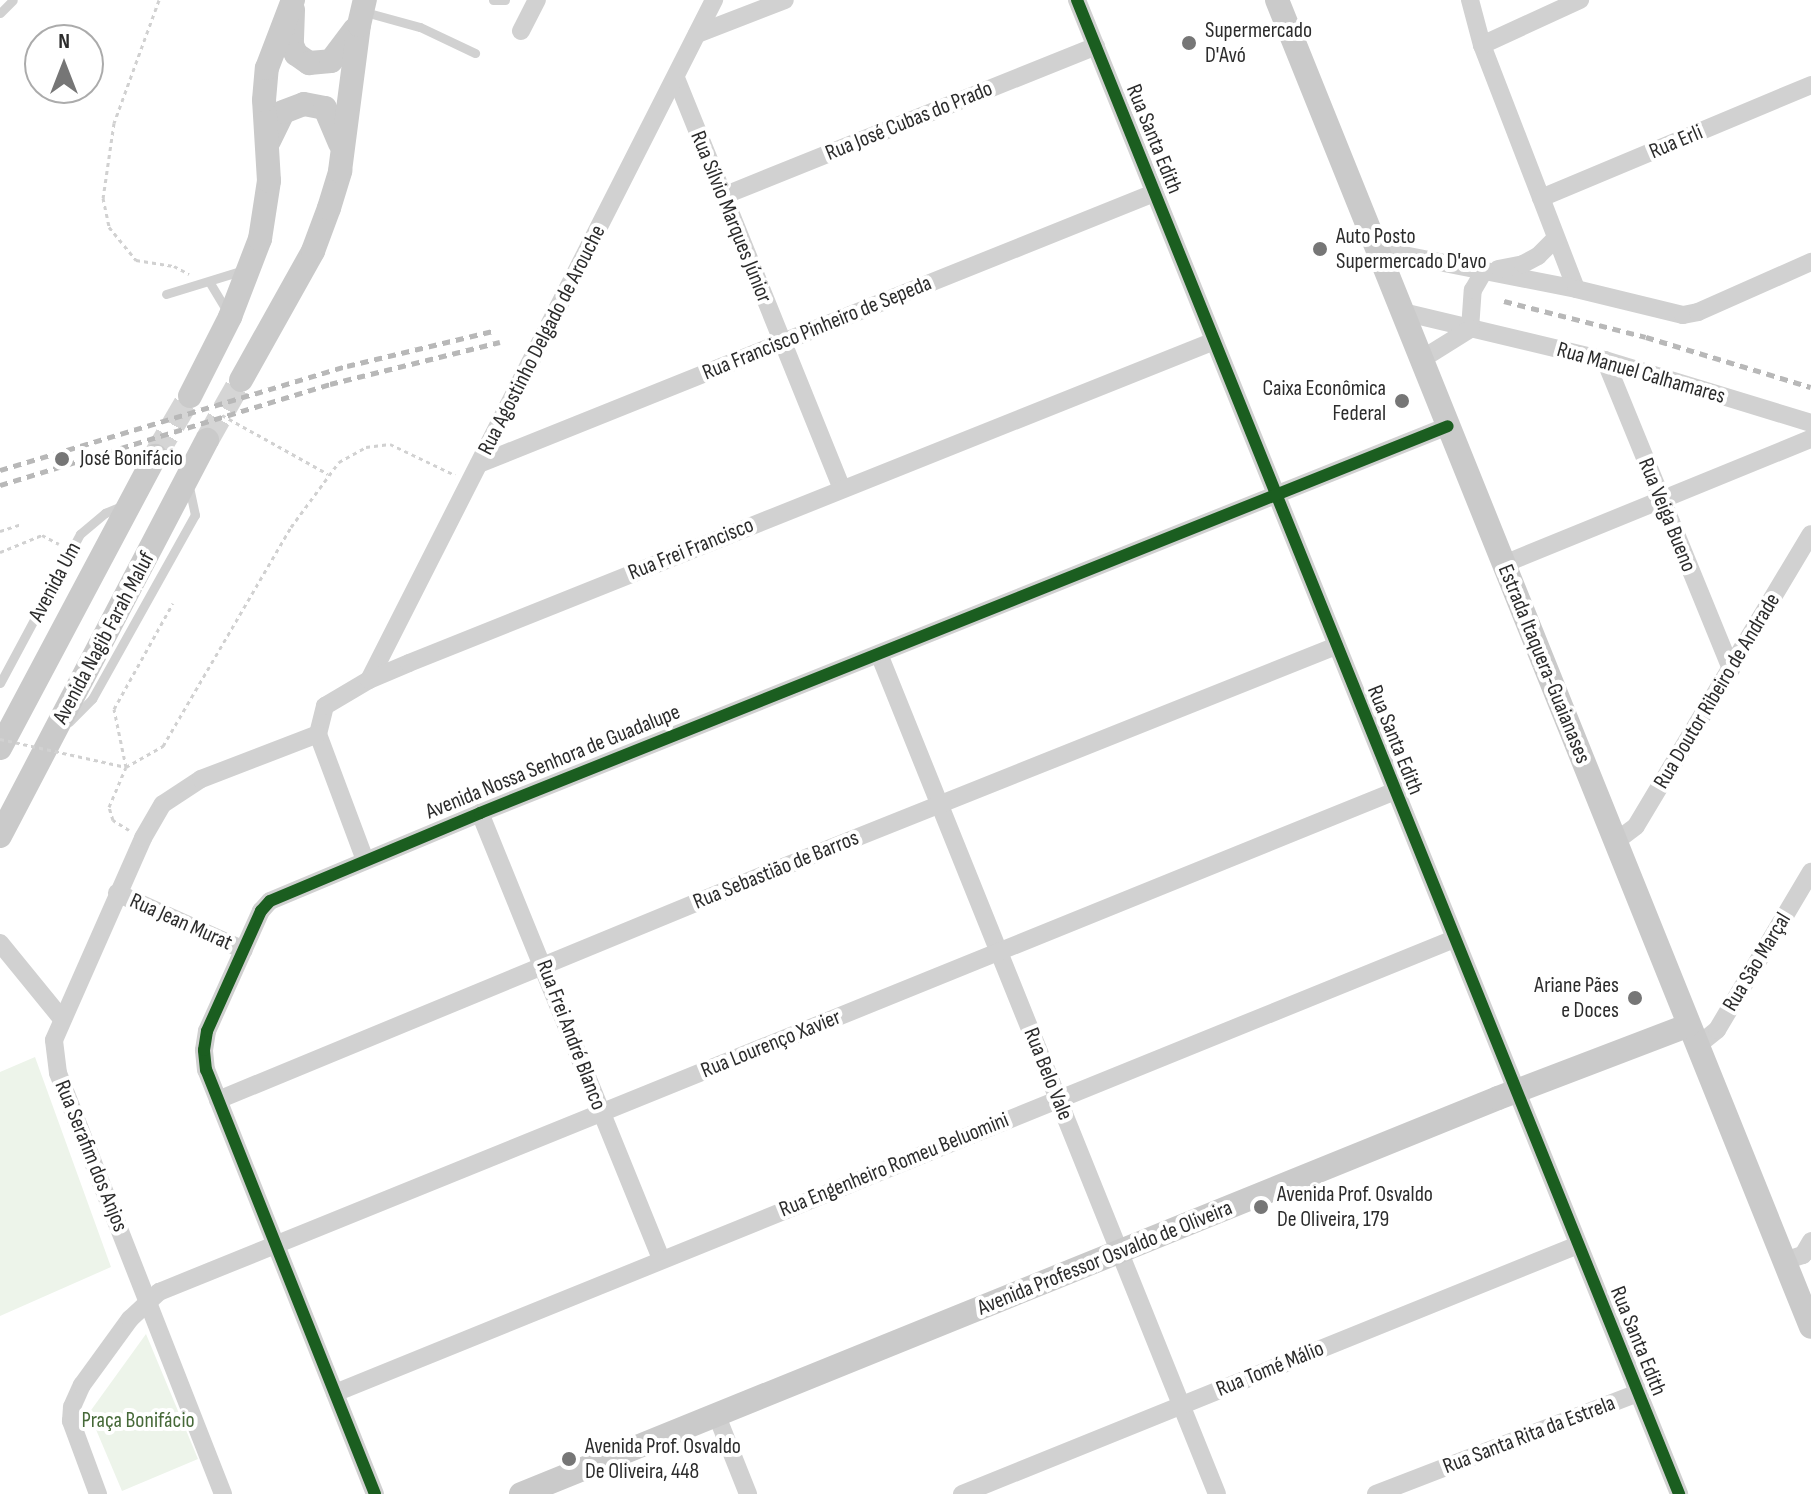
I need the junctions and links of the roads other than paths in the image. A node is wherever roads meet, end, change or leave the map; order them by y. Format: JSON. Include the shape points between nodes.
{"nodes":[{"id":1,"x":13,"y":0,"type":"edge"},
{"id":2,"x":294,"y":0,"type":"edge"},
{"id":3,"x":493,"y":0,"type":"edge"},
{"id":4,"x":505,"y":0,"type":"edge"},
{"id":5,"x":537,"y":0,"type":"edge"},
{"id":6,"x":714,"y":0,"type":"edge"},
{"id":7,"x":785,"y":0,"type":"edge"},
{"id":8,"x":1077,"y":0,"type":"edge"},
{"id":9,"x":1277,"y":0,"type":"edge"},
{"id":10,"x":1470,"y":0,"type":"edge"},
{"id":11,"x":1580,"y":0,"type":"edge"},
{"id":12,"x":362,"y":12,"type":"edge"},
{"id":13,"x":0,"y":13,"type":"edge"},
{"id":14,"x":521,"y":31,"type":"dead end"},
{"id":15,"x":697,"y":34,"type":"junction"},
{"id":16,"x":1482,"y":45,"type":"junction"},
{"id":17,"x":1096,"y":46,"type":"junction"},
{"id":18,"x":475,"y":53,"type":"dead end"},
{"id":19,"x":676,"y":78,"type":"junction"},
{"id":20,"x":1811,"y":85,"type":"edge"},
{"id":21,"x":268,"y":143,"type":"junction"},
{"id":22,"x":341,"y":144,"type":"junction"},
{"id":23,"x":1154,"y":193,"type":"junction"},
{"id":24,"x":723,"y":196,"type":"junction"},
{"id":25,"x":1541,"y":198,"type":"junction"},
{"id":26,"x":1556,"y":238,"type":"junction"},
{"id":27,"x":1378,"y":250,"type":"junction"},
{"id":28,"x":1811,"y":262,"type":"edge"},
{"id":29,"x":251,"y":267,"type":"junction"},
{"id":30,"x":1484,"y":271,"type":"junction"},
{"id":31,"x":210,"y":283,"type":"junction"},
{"id":32,"x":1576,"y":289,"type":"junction"},
{"id":33,"x":166,"y":294,"type":"dead end"},
{"id":34,"x":1403,"y":312,"type":"junction"},
{"id":35,"x":230,"y":317,"type":"junction"},
{"id":36,"x":1470,"y":329,"type":"junction"},
{"id":37,"x":1214,"y":341,"type":"junction"},
{"id":38,"x":782,"y":342,"type":"junction"},
{"id":39,"x":1422,"y":359,"type":"junction"},
{"id":40,"x":1605,"y":360,"type":"junction"},
{"id":41,"x":241,"y":380,"type":"tunnel mouth"},
{"id":42,"x":190,"y":396,"type":"tunnel mouth"},
{"id":43,"x":1811,"y":423,"type":"edge"},
{"id":44,"x":1448,"y":426,"type":"junction"},
{"id":45,"x":1811,"y":439,"type":"edge"},
{"id":46,"x":207,"y":440,"type":"tunnel mouth"},
{"id":47,"x":155,"y":456,"type":"tunnel mouth"},
{"id":48,"x":479,"y":464,"type":"junction"},
{"id":49,"x":842,"y":488,"type":"junction"},
{"id":50,"x":1276,"y":496,"type":"junction"},
{"id":51,"x":131,"y":502,"type":"junction"},
{"id":52,"x":1660,"y":502,"type":"junction"},
{"id":53,"x":1811,"y":534,"type":"edge"},
{"id":54,"x":1504,"y":564,"type":"junction"},
{"id":55,"x":1336,"y":646,"type":"junction"},
{"id":56,"x":879,"y":654,"type":"junction"},
{"id":57,"x":1731,"y":669,"type":"junction"},
{"id":58,"x":369,"y":680,"type":"junction"},
{"id":59,"x":0,"y":683,"type":"edge"},
{"id":60,"x":318,"y":734,"type":"junction"},
{"id":61,"x":0,"y":748,"type":"edge"},
{"id":62,"x":1395,"y":791,"type":"junction"},
{"id":63,"x":940,"y":804,"type":"junction"},
{"id":64,"x":480,"y":813,"type":"junction"},
{"id":65,"x":0,"y":836,"type":"edge"},
{"id":66,"x":1615,"y":842,"type":"junction"},
{"id":67,"x":365,"y":860,"type":"junction"},
{"id":68,"x":1811,"y":872,"type":"edge"},
{"id":69,"x":117,"y":893,"type":"junction"},
{"id":70,"x":1454,"y":939,"type":"junction"},
{"id":71,"x":0,"y":943,"type":"edge"},
{"id":72,"x":244,"y":950,"type":"junction"},
{"id":73,"x":999,"y":952,"type":"junction"},
{"id":74,"x":543,"y":965,"type":"junction"},
{"id":75,"x":62,"y":1019,"type":"junction"},
{"id":76,"x":1693,"y":1035,"type":"junction"},
{"id":77,"x":1516,"y":1092,"type":"junction"},
{"id":78,"x":218,"y":1100,"type":"junction"},
{"id":79,"x":1058,"y":1100,"type":"junction"},
{"id":80,"x":601,"y":1112,"type":"junction"},
{"id":81,"x":1811,"y":1241,"type":"edge"},
{"id":82,"x":1578,"y":1245,"type":"junction"},
{"id":83,"x":277,"y":1247,"type":"junction"},
{"id":84,"x":1120,"y":1252,"type":"junction"},
{"id":85,"x":661,"y":1258,"type":"junction"},
{"id":86,"x":1784,"y":1261,"type":"junction"},
{"id":87,"x":148,"y":1299,"type":"junction"},
{"id":88,"x":1811,"y":1327,"type":"edge"},
{"id":89,"x":335,"y":1393,"type":"junction"},
{"id":90,"x":1638,"y":1393,"type":"junction"},
{"id":91,"x":1181,"y":1404,"type":"junction"},
{"id":92,"x":717,"y":1416,"type":"junction"},
{"id":93,"x":98,"y":1494,"type":"edge"},
{"id":94,"x":223,"y":1494,"type":"edge"},
{"id":95,"x":375,"y":1494,"type":"edge"},
{"id":96,"x":521,"y":1494,"type":"edge"},
{"id":97,"x":748,"y":1494,"type":"edge"},
{"id":98,"x":962,"y":1494,"type":"edge"},
{"id":99,"x":1217,"y":1494,"type":"edge"},
{"id":100,"x":1376,"y":1494,"type":"edge"},
{"id":101,"x":1679,"y":1494,"type":"edge"}],
"edges":[{"from":1,"to":13,"type":"lane"},
{"from":2,"to":12,"type":"main road","via":[[292,45],[309,63],[331,61]]},
{"from":2,"to":21,"type":"main road","via":[[267,68]]},
{"from":3,"to":4,"type":"lane"},
{"from":5,"to":14,"type":"street"},
{"from":6,"to":15,"type":"street","name":"Rua Agostinho Delgado de Arouche"},
{"from":7,"to":15,"type":"street"},
{"from":8,"to":17,"type":"street","name":"Rua Santa Edith"},
{"from":9,"to":27,"type":"main road","name":"Estrada Itaquera-Guaianases"},
{"from":10,"to":16,"type":"street"},
{"from":11,"to":16,"type":"street"},
{"from":12,"to":18,"type":"lane","via":[[420,27]]},
{"from":12,"to":22,"type":"main road"},
{"from":15,"to":19,"type":"street","name":"Rua Agostinho Delgado de Arouche"},
{"from":16,"to":25,"type":"street"},
{"from":17,"to":23,"type":"street","name":"Rua Santa Edith"},
{"from":17,"to":24,"type":"street","name":"Rua José Cubas do Prado"},
{"from":19,"to":24,"type":"street","name":"Rua Sílvio Marques Júnior"},
{"from":19,"to":48,"type":"street","name":"Rua Agostinho Delgado de Arouche"},
{"from":20,"to":25,"type":"street","name":"Rua Erli"},
{"from":21,"to":22,"type":"main road","via":[[283,112],[304,104],[325,108]]},
{"from":21,"to":29,"type":"main road","via":[[266,213]]},
{"from":22,"to":41,"type":"main road","via":[[340,171],[313,251]]},
{"from":23,"to":37,"type":"street","name":"Rua Santa Edith"},
{"from":23,"to":38,"type":"street","name":"Rua Francisco Pinheiro de Sepeda"},
{"from":24,"to":38,"type":"street","name":"Rua Sílvio Marques Júnior"},
{"from":25,"to":26,"type":"street"},
{"from":26,"to":30,"type":"street","via":[[1523,264]]},
{"from":26,"to":32,"type":"street"},
{"from":27,"to":30,"type":"street"},
{"from":27,"to":34,"type":"main road","name":"Estrada Itaquera-Guaianases"},
{"from":28,"to":32,"type":"street","via":[[1683,315]]},
{"from":29,"to":31,"type":"lane"},
{"from":29,"to":35,"type":"main road"},
{"from":30,"to":32,"type":"street"},
{"from":30,"to":36,"type":"street","via":[[1473,290]]},
{"from":31,"to":33,"type":"lane"},
{"from":31,"to":35,"type":"lane"},
{"from":34,"to":36,"type":"street","name":"Rua Manuel Calhamares"},
{"from":34,"to":39,"type":"main road","name":"Estrada Itaquera-Guaianases"},
{"from":35,"to":42,"type":"main road"},
{"from":36,"to":39,"type":"street"},
{"from":36,"to":40,"type":"street","name":"Rua Manuel Calhamares"},
{"from":37,"to":49,"type":"street","name":"Rua Frei Francisco"},
{"from":37,"to":50,"type":"street","name":"Rua Santa Edith"},
{"from":38,"to":48,"type":"street","name":"Rua Francisco Pinheiro de Sepeda"},
{"from":38,"to":49,"type":"street","name":"Rua Sílvio Marques Júnior"},
{"from":39,"to":44,"type":"main road","name":"Estrada Itaquera-Guaianases"},
{"from":40,"to":43,"type":"street","name":"Rua Manuel Calhamares"},
{"from":40,"to":52,"type":"street","name":"Rua Veiga Bueno"},
{"from":44,"to":50,"type":"street","name":"Avenida Nossa Senhora de Guadalupe"},
{"from":44,"to":54,"type":"main road","name":"Estrada Itaquera-Guaianases"},
{"from":45,"to":52,"type":"street"},
{"from":46,"to":65,"type":"main road","name":"Avenida Nagib Farah Maluf"},
{"from":47,"to":51,"type":"main road","name":"Avenida Nagib Farah Maluf"},
{"from":48,"to":58,"type":"street","name":"Rua Agostinho Delgado de Arouche"},
{"from":49,"to":58,"type":"street","name":"Rua Frei Francisco"},
{"from":50,"to":55,"type":"street","name":"Rua Santa Edith"},
{"from":50,"to":56,"type":"street","name":"Avenida Nossa Senhora de Guadalupe"},
{"from":51,"to":59,"type":"lane","name":"Avenida Um","via":[[105,513],[80,534]]},
{"from":51,"to":61,"type":"main road","name":"Avenida Nagib Farah Maluf"},
{"from":52,"to":54,"type":"street"},
{"from":52,"to":57,"type":"street","name":"Rua Veiga Bueno"},
{"from":53,"to":57,"type":"street","name":"Rua Doutor Ribeiro de Andrade"},
{"from":54,"to":66,"type":"main road","name":"Estrada Itaquera-Guaianases"},
{"from":55,"to":62,"type":"street","name":"Rua Santa Edith"},
{"from":55,"to":63,"type":"street","name":"Rua Sebastião de Barros"},
{"from":56,"to":63,"type":"street","name":"Rua Belo Vale"},
{"from":56,"to":64,"type":"street","name":"Avenida Nossa Senhora de Guadalupe"},
{"from":57,"to":66,"type":"street","name":"Rua Doutor Ribeiro de Andrade","via":[[1636,826]]},
{"from":58,"to":60,"type":"street","name":"Rua Frei Francisco","via":[[325,706]]},
{"from":60,"to":67,"type":"street"},
{"from":60,"to":69,"type":"street","name":"Rua Serafim dos Anjos","via":[[178,791],[163,804]]},
{"from":62,"to":70,"type":"street","name":"Rua Santa Edith"},
{"from":62,"to":73,"type":"street","name":"Rua Lourenço Xavier"},
{"from":63,"to":73,"type":"street","name":"Rua Belo Vale"},
{"from":63,"to":74,"type":"street","name":"Rua Sebastião de Barros"},
{"from":64,"to":67,"type":"street","name":"Avenida Nossa Senhora de Guadalupe"},
{"from":64,"to":74,"type":"street","name":"Rua Frei André Blanco"},
{"from":66,"to":76,"type":"main road","name":"Estrada Itaquera-Guaianases"},
{"from":67,"to":72,"type":"street","name":"Avenida Nossa Senhora de Guadalupe","via":[[270,901]]},
{"from":68,"to":76,"type":"street","name":"Rua São Marçal","via":[[1717,1030]]},
{"from":69,"to":72,"type":"street","name":"Rua Jean Murat"},
{"from":69,"to":75,"type":"street","name":"Rua Serafim dos Anjos"},
{"from":70,"to":77,"type":"street","name":"Rua Santa Edith"},
{"from":70,"to":79,"type":"street","name":"Rua Engenheiro Romeu Beluomini"},
{"from":71,"to":75,"type":"street"},
{"from":72,"to":78,"type":"street","name":"Avenida Nossa Senhora de Guadalupe","via":[[217,1005],[204,1050]]},
{"from":73,"to":79,"type":"street","name":"Rua Belo Vale"},
{"from":73,"to":80,"type":"street","name":"Rua Lourenço Xavier"},
{"from":74,"to":78,"type":"street","name":"Rua Sebastião de Barros"},
{"from":74,"to":80,"type":"street","name":"Rua Frei André Blanco"},
{"from":75,"to":87,"type":"street","name":"Rua Serafim dos Anjos","via":[[54,1040],[58,1073]]},
{"from":76,"to":77,"type":"main road","name":"Avenida Professor Osvaldo de Oliveira"},
{"from":76,"to":86,"type":"main road","name":"Estrada Itaquera-Guaianases"},
{"from":77,"to":82,"type":"street","name":"Rua Santa Edith"},
{"from":77,"to":84,"type":"main road","name":"Avenida Professor Osvaldo de Oliveira"},
{"from":78,"to":83,"type":"street","name":"Avenida Nossa Senhora de Guadalupe"},
{"from":79,"to":84,"type":"street","name":"Rua Belo Vale"},
{"from":79,"to":85,"type":"street","name":"Rua Engenheiro Romeu Beluomini"},
{"from":80,"to":83,"type":"street","name":"Rua Lourenço Xavier"},
{"from":80,"to":85,"type":"street","name":"Rua Frei André Blanco"},
{"from":81,"to":86,"type":"street","via":[[1803,1255]]},
{"from":82,"to":90,"type":"street","name":"Rua Santa Edith"},
{"from":82,"to":91,"type":"street","name":"Rua Tomé Málio"},
{"from":83,"to":87,"type":"street","name":"Rua Lourenço Xavier"},
{"from":83,"to":89,"type":"street","name":"Avenida Nossa Senhora de Guadalupe"},
{"from":84,"to":91,"type":"street","name":"Rua Belo Vale"},
{"from":84,"to":92,"type":"main road","name":"Avenida Professor Osvaldo de Oliveira"},
{"from":85,"to":89,"type":"street","name":"Rua Engenheiro Romeu Beluomini"},
{"from":86,"to":88,"type":"main road","name":"Estrada Itaquera-Guaianases"},
{"from":87,"to":93,"type":"street","via":[[82,1385],[72,1407],[71,1421]]},
{"from":87,"to":94,"type":"street","name":"Rua Serafim dos Anjos"},
{"from":89,"to":95,"type":"street","name":"Avenida Nossa Senhora de Guadalupe"},
{"from":90,"to":100,"type":"street","name":"Rua Santa Rita da Estrela"},
{"from":90,"to":101,"type":"street","name":"Rua Santa Edith"},
{"from":91,"to":98,"type":"street","name":"Rua Tomé Málio"},
{"from":91,"to":99,"type":"street","name":"Rua Belo Vale"},
{"from":92,"to":96,"type":"main road","name":"Avenida Professor Osvaldo de Oliveira"},
{"from":92,"to":97,"type":"street"}]}
